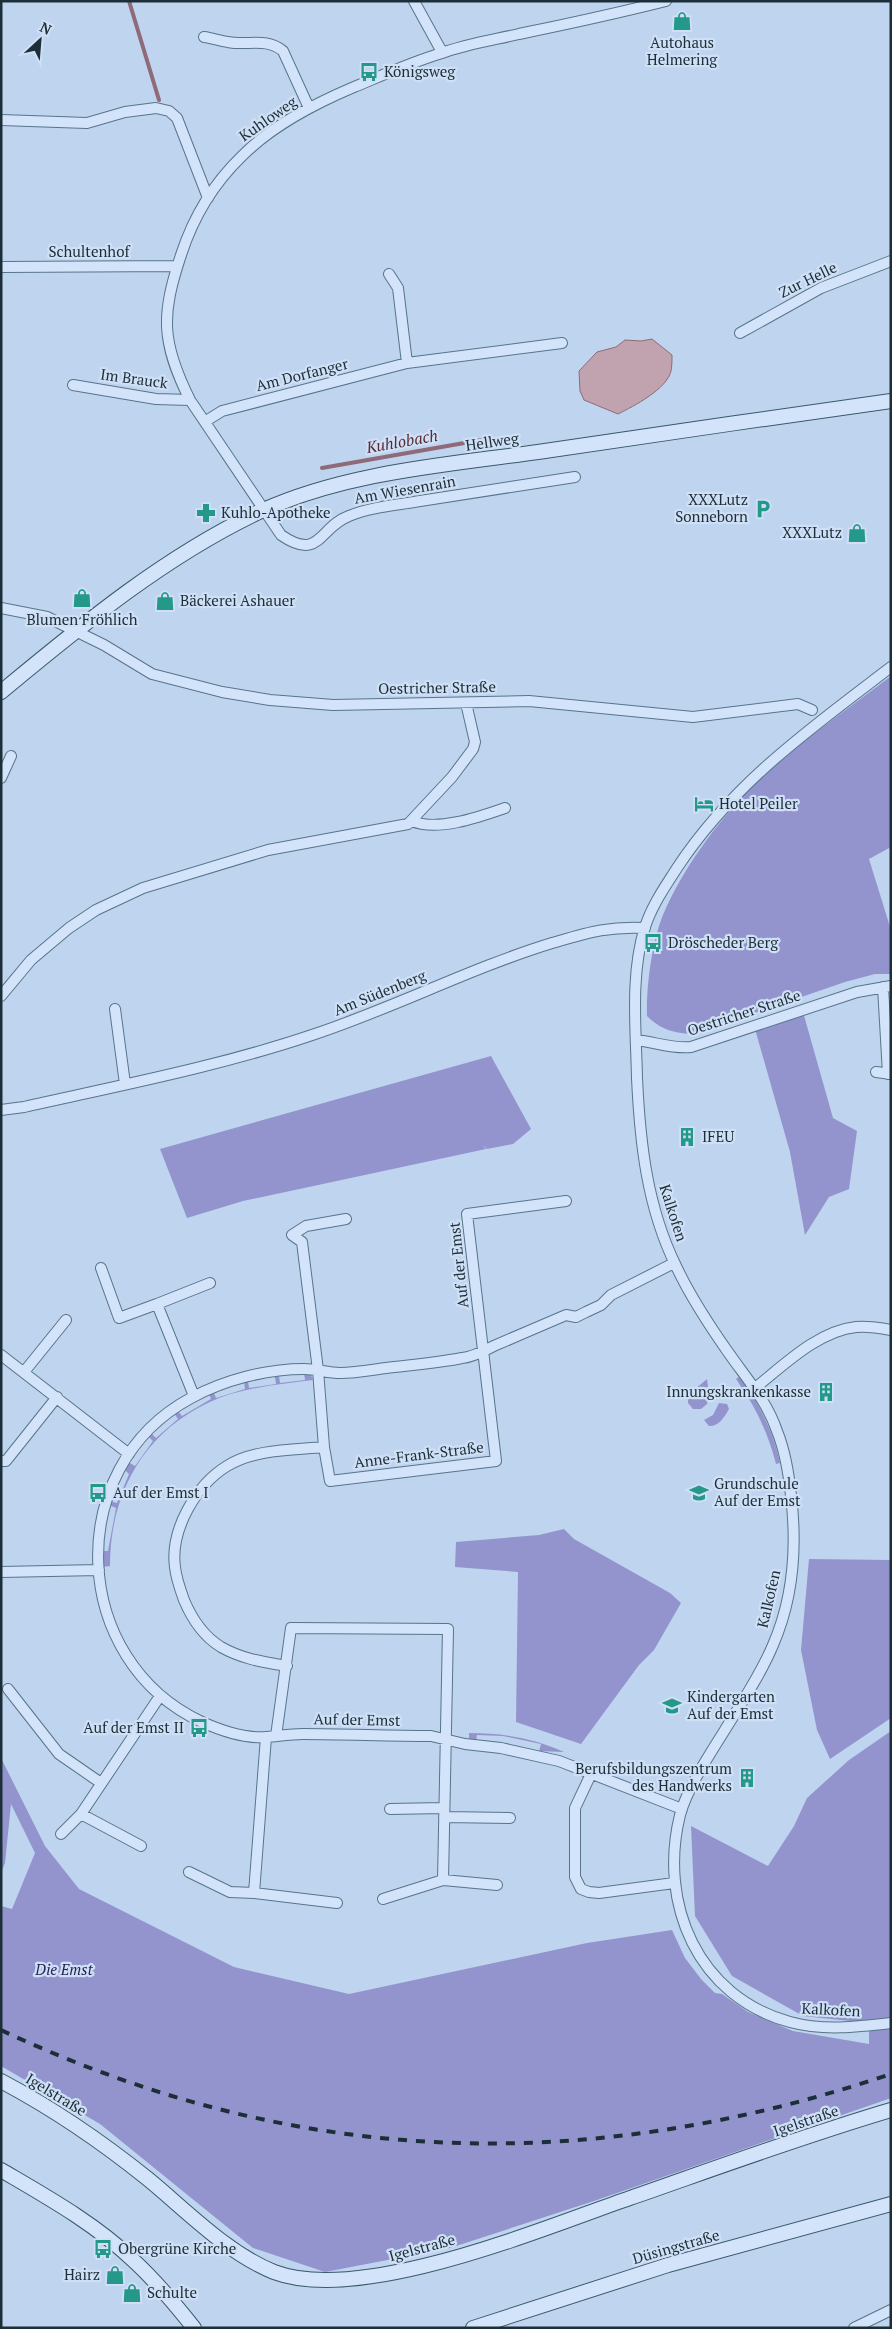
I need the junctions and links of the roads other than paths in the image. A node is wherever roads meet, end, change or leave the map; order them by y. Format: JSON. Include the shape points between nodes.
{"nodes":[{"id":1,"x":414,"y":1,"type":"edge"},
{"id":2,"x":666,"y":1,"type":"edge"},
{"id":3,"x":204,"y":36,"type":"dead end"},
{"id":4,"x":442,"y":52,"type":"junction"},
{"id":5,"x":309,"y":108,"type":"junction"},
{"id":6,"x":1,"y":120,"type":"edge"},
{"id":7,"x":208,"y":198,"type":"junction"},
{"id":8,"x":891,"y":261,"type":"edge"},
{"id":9,"x":177,"y":266,"type":"junction"},
{"id":10,"x":1,"y":267,"type":"edge"},
{"id":11,"x":389,"y":274,"type":"dead end"},
{"id":12,"x":740,"y":333,"type":"dead end"},
{"id":13,"x":562,"y":344,"type":"dead end"},
{"id":14,"x":407,"y":363,"type":"junction"},
{"id":15,"x":73,"y":385,"type":"dead end"},
{"id":16,"x":190,"y":400,"type":"junction"},
{"id":17,"x":891,"y":402,"type":"edge"},
{"id":18,"x":206,"y":421,"type":"junction"},
{"id":19,"x":575,"y":477,"type":"dead end"},
{"id":20,"x":264,"y":510,"type":"junction"},
{"id":21,"x":1,"y":608,"type":"edge"},
{"id":22,"x":76,"y":630,"type":"junction"},
{"id":23,"x":891,"y":667,"type":"edge"},
{"id":24,"x":1,"y":692,"type":"edge"},
{"id":25,"x":466,"y":703,"type":"junction"},
{"id":26,"x":812,"y":710,"type":"dead end"},
{"id":27,"x":11,"y":756,"type":"dead end"},
{"id":28,"x":1,"y":778,"type":"edge"},
{"id":29,"x":505,"y":808,"type":"dead end"},
{"id":30,"x":412,"y":821,"type":"junction"},
{"id":31,"x":645,"y":928,"type":"junction"},
{"id":32,"x":887,"y":987,"type":"edge"},
{"id":33,"x":1,"y":996,"type":"edge"},
{"id":34,"x":114,"y":1009,"type":"dead end"},
{"id":35,"x":636,"y":1040,"type":"junction"},
{"id":36,"x":876,"y":1072,"type":"dead end"},
{"id":37,"x":890,"y":1074,"type":"edge"},
{"id":38,"x":125,"y":1084,"type":"junction"},
{"id":39,"x":1,"y":1110,"type":"edge"},
{"id":40,"x":566,"y":1201,"type":"dead end"},
{"id":41,"x":346,"y":1219,"type":"dead end"},
{"id":42,"x":674,"y":1263,"type":"junction"},
{"id":43,"x":101,"y":1268,"type":"dead end"},
{"id":44,"x":210,"y":1283,"type":"dead end"},
{"id":45,"x":157,"y":1304,"type":"junction"},
{"id":46,"x":66,"y":1320,"type":"dead end"},
{"id":47,"x":891,"y":1330,"type":"edge"},
{"id":48,"x":483,"y":1351,"type":"junction"},
{"id":49,"x":1,"y":1355,"type":"edge"},
{"id":50,"x":318,"y":1370,"type":"junction"},
{"id":51,"x":24,"y":1372,"type":"junction"},
{"id":52,"x":756,"y":1388,"type":"junction"},
{"id":53,"x":194,"y":1396,"type":"junction"},
{"id":54,"x":57,"y":1397,"type":"junction"},
{"id":55,"x":324,"y":1447,"type":"junction"},
{"id":56,"x":129,"y":1454,"type":"junction"},
{"id":57,"x":1,"y":1461,"type":"edge"},
{"id":58,"x":98,"y":1570,"type":"junction"},
{"id":59,"x":1,"y":1572,"type":"edge"},
{"id":60,"x":287,"y":1666,"type":"junction"},
{"id":61,"x":8,"y":1689,"type":"dead end"},
{"id":62,"x":160,"y":1696,"type":"junction"},
{"id":63,"x":271,"y":1736,"type":"junction"},
{"id":64,"x":447,"y":1738,"type":"junction"},
{"id":65,"x":591,"y":1774,"type":"junction"},
{"id":66,"x":101,"y":1783,"type":"junction"},
{"id":67,"x":390,"y":1809,"type":"dead end"},
{"id":68,"x":682,"y":1809,"type":"junction"},
{"id":69,"x":444,"y":1812,"type":"junction"},
{"id":70,"x":81,"y":1814,"type":"junction"},
{"id":71,"x":510,"y":1818,"type":"dead end"},
{"id":72,"x":61,"y":1834,"type":"dead end"},
{"id":73,"x":141,"y":1846,"type":"dead end"},
{"id":74,"x":189,"y":1872,"type":"dead end"},
{"id":75,"x":443,"y":1880,"type":"junction"},
{"id":76,"x":674,"y":1883,"type":"junction"},
{"id":77,"x":497,"y":1885,"type":"dead end"},
{"id":78,"x":254,"y":1893,"type":"junction"},
{"id":79,"x":382,"y":1899,"type":"dead end"},
{"id":80,"x":338,"y":1903,"type":"dead end"},
{"id":81,"x":891,"y":2023,"type":"edge"},
{"id":82,"x":1,"y":2081,"type":"edge"},
{"id":83,"x":891,"y":2110,"type":"edge"},
{"id":84,"x":1,"y":2170,"type":"edge"},
{"id":85,"x":891,"y":2204,"type":"edge"},
{"id":86,"x":891,"y":2310,"type":"edge"},
{"id":87,"x":194,"y":2328,"type":"edge"},
{"id":88,"x":473,"y":2328,"type":"edge"},
{"id":89,"x":854,"y":2328,"type":"edge"}],
"edges":[{"from":1,"to":4,"type":"street"},
{"from":2,"to":4,"type":"street","name":"Kuhloweg"},
{"from":3,"to":5,"type":"street","via":[[229,43],[268,42],[278,47],[283,51]]},
{"from":4,"to":5,"type":"street","name":"Kuhloweg"},
{"from":5,"to":7,"type":"street","name":"Kuhloweg","via":[[257,142]]},
{"from":6,"to":7,"type":"street","via":[[87,123],[125,112],[156,108],[169,111],[177,118]]},
{"from":7,"to":9,"type":"street","name":"Kuhloweg","via":[[187,237]]},
{"from":8,"to":12,"type":"street","name":"Zur Helle","via":[[821,288]]},
{"from":9,"to":10,"type":"street","name":"Schultenhof"},
{"from":9,"to":16,"type":"street","name":"Kuhloweg","via":[[166,321],[172,359]]},
{"from":11,"to":14,"type":"street","via":[[398,288]]},
{"from":13,"to":14,"type":"street","name":"Am Dorfanger"},
{"from":14,"to":18,"type":"street","name":"Am Dorfanger","via":[[222,411]]},
{"from":15,"to":16,"type":"street","name":"Im Brauck","via":[[156,399]]},
{"from":16,"to":18,"type":"street","name":"Kuhloweg"},
{"from":17,"to":20,"type":"main road","name":"Hellweg","via":[[385,475],[346,482]]},
{"from":18,"to":20,"type":"street","name":"Kuhloweg"},
{"from":19,"to":20,"type":"street","name":"Am Wiesenrain","via":[[432,499],[348,516],[314,543],[304,545],[280,535]]},
{"from":20,"to":22,"type":"main road","name":"Hellweg","via":[[188,551]]},
{"from":21,"to":22,"type":"street","name":"Oestricher Straße","via":[[47,617]]},
{"from":22,"to":24,"type":"main road","name":"Hellweg"},
{"from":22,"to":25,"type":"street","name":"Oestricher Straße","via":[[152,674],[222,692],[333,705]]},
{"from":23,"to":31,"type":"street","via":[[759,770],[732,798],[659,895]]},
{"from":25,"to":26,"type":"street","name":"Oestricher Straße","via":[[529,701],[693,717],[798,704]]},
{"from":25,"to":30,"type":"street","via":[[475,742],[473,749]]},
{"from":27,"to":28,"type":"street"},
{"from":29,"to":30,"type":"street","via":[[438,825],[423,826]]},
{"from":30,"to":33,"type":"street","via":[[398,828],[268,850],[143,888],[96,910],[68,928],[31,960]]},
{"from":31,"to":35,"type":"street","via":[[637,968]]},
{"from":31,"to":38,"type":"street","name":"Am Südenberg","via":[[619,926],[575,936],[478,969],[316,1034],[260,1052]]},
{"from":32,"to":35,"type":"street","name":"Oestricher Straße","via":[[857,992],[691,1047],[678,1048]]},
{"from":32,"to":37,"type":"street","name":"Oestricher Straße"},
{"from":34,"to":38,"type":"street"},
{"from":35,"to":42,"type":"street","name":"Kalkofen","via":[[645,1172]]},
{"from":36,"to":37,"type":"street","name":"Oestricher Straße"},
{"from":38,"to":39,"type":"street","name":"Am Südenberg"},
{"from":40,"to":48,"type":"street","name":"Auf der Emst","via":[[466,1214]]},
{"from":41,"to":50,"type":"street","via":[[306,1226],[292,1235],[302,1242]]},
{"from":42,"to":48,"type":"street","name":"Auf der Emst","via":[[576,1317],[566,1315]]},
{"from":42,"to":52,"type":"street","name":"Kalkofen","via":[[700,1309]]},
{"from":43,"to":45,"type":"street","via":[[118,1318]]},
{"from":44,"to":45,"type":"street"},
{"from":45,"to":53,"type":"street"},
{"from":46,"to":51,"type":"street"},
{"from":47,"to":52,"type":"street","via":[[858,1327],[823,1338]]},
{"from":48,"to":50,"type":"street","name":"Auf der Emst","via":[[466,1358],[396,1367],[338,1373]]},
{"from":48,"to":55,"type":"street","name":"Anne-Frank-Straße","via":[[496,1461],[330,1481]]},
{"from":49,"to":51,"type":"street"},
{"from":50,"to":53,"type":"street","name":"Auf der Emst","via":[[287,1370],[239,1378]]},
{"from":50,"to":55,"type":"street","name":"Anne-Frank-Straße"},
{"from":51,"to":54,"type":"street"},
{"from":52,"to":68,"type":"street","name":"Kalkofen","via":[[778,1431],[787,1467],[792,1501],[792,1571],[784,1615],[773,1645]]},
{"from":53,"to":56,"type":"street","name":"Auf der Emst","via":[[163,1416]]},
{"from":54,"to":56,"type":"street"},
{"from":54,"to":57,"type":"street","via":[[6,1461]]},
{"from":55,"to":60,"type":"street","via":[[255,1455],[227,1466],[201,1489],[177,1535],[174,1565],[179,1585],[189,1612],[201,1630],[221,1646],[254,1661]]},
{"from":56,"to":58,"type":"street","name":"Auf der Emst","via":[[102,1511]]},
{"from":58,"to":59,"type":"street"},
{"from":58,"to":62,"type":"street","name":"Auf der Emst","via":[[103,1606],[117,1642],[136,1670]]},
{"from":60,"to":63,"type":"street"},
{"from":60,"to":64,"type":"street","via":[[291,1628],[448,1630]]},
{"from":61,"to":66,"type":"street","via":[[59,1754]]},
{"from":62,"to":63,"type":"street","name":"Auf der Emst","via":[[202,1722],[244,1736]]},
{"from":62,"to":66,"type":"street"},
{"from":63,"to":64,"type":"street","name":"Auf der Emst"},
{"from":63,"to":78,"type":"street"},
{"from":64,"to":65,"type":"street","name":"Auf der Emst","via":[[559,1761]]},
{"from":64,"to":69,"type":"street"},
{"from":65,"to":68,"type":"street","name":"Auf der Emst"},
{"from":65,"to":76,"type":"street","via":[[575,1808],[575,1877],[581,1889],[599,1893]]},
{"from":66,"to":70,"type":"street"},
{"from":67,"to":69,"type":"street"},
{"from":68,"to":76,"type":"street","name":"Kalkofen","via":[[675,1840]]},
{"from":69,"to":71,"type":"street"},
{"from":69,"to":75,"type":"street"},
{"from":70,"to":72,"type":"street"},
{"from":70,"to":73,"type":"street"},
{"from":74,"to":78,"type":"street","via":[[230,1892]]},
{"from":75,"to":77,"type":"street"},
{"from":75,"to":79,"type":"street"},
{"from":76,"to":81,"type":"street","name":"Kalkofen","via":[[685,1931],[701,1961],[742,2000],[766,2014],[813,2026],[858,2027]]},
{"from":78,"to":80,"type":"street"},
{"from":82,"to":83,"type":"main road","name":"Igelstraße","via":[[103,2143],[231,2247],[257,2264],[277,2273],[305,2279],[368,2278],[458,2255]]},
{"from":84,"to":87,"type":"main road","via":[[86,2222],[132,2259],[158,2284]]},
{"from":85,"to":88,"type":"main road","name":"Düsingstraße","via":[[668,2265]]},
{"from":86,"to":89,"type":"street"}]}
